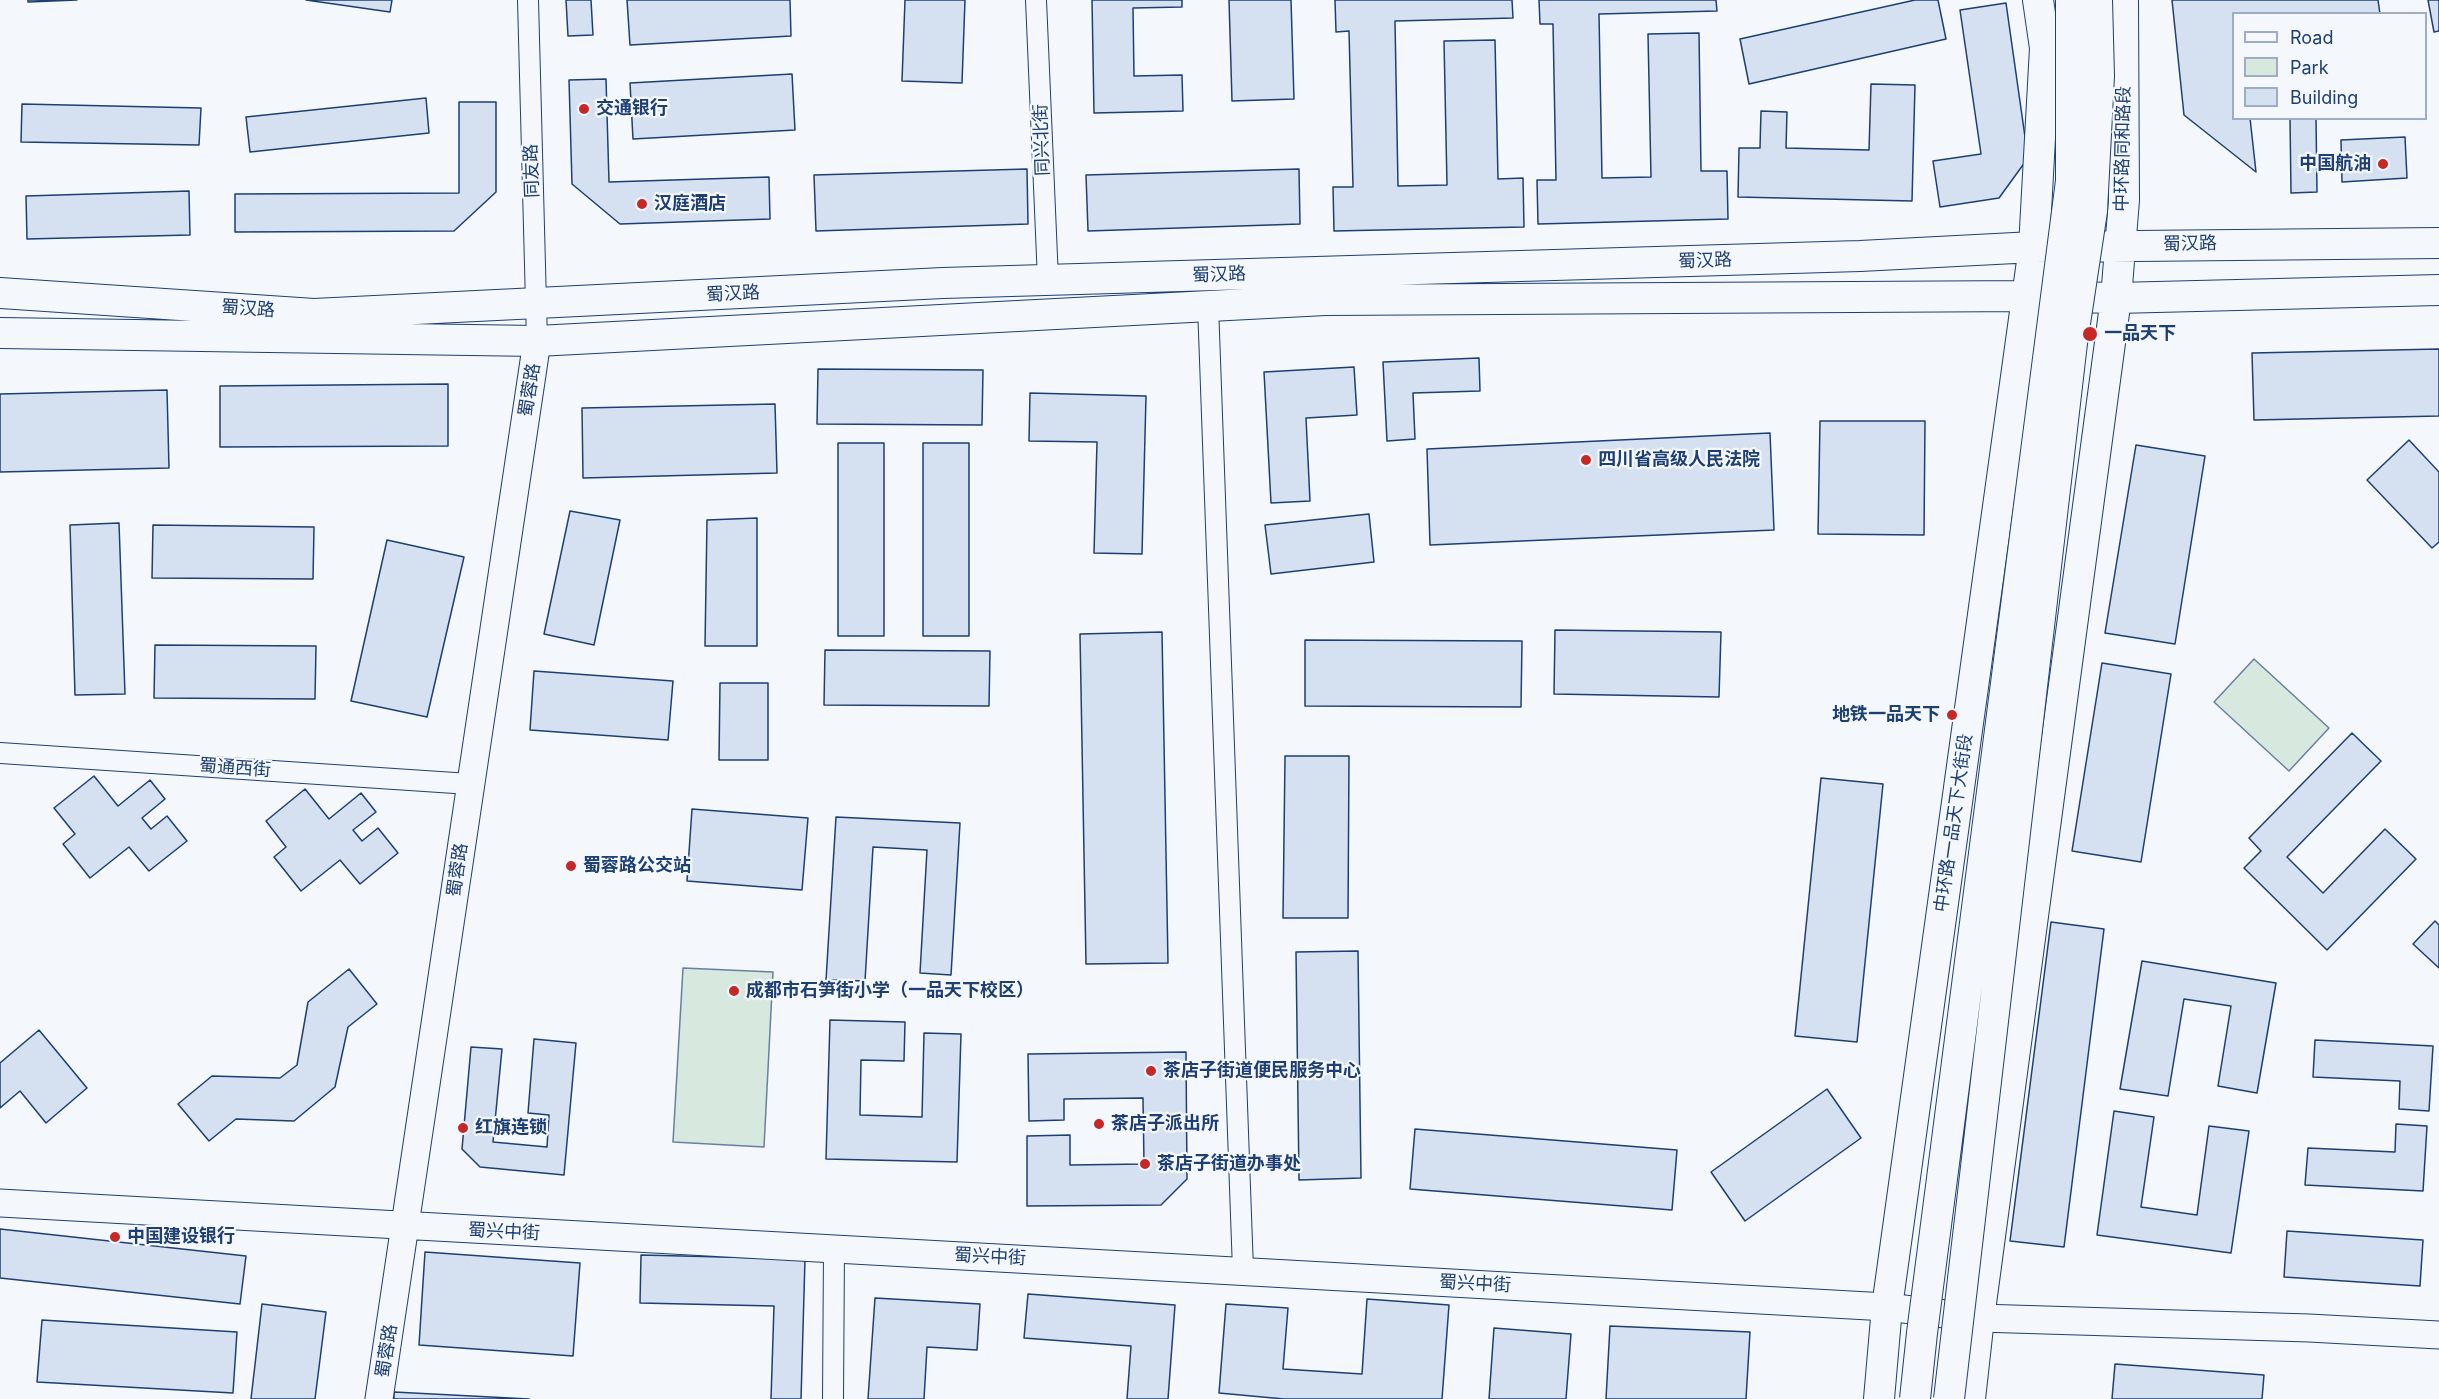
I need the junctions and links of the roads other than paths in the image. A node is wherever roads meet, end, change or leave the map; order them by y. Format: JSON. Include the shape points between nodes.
{"nodes":[{"id":1,"x":528,"y":0,"type":"edge"},
{"id":2,"x":1036,"y":0,"type":"edge"},
{"id":3,"x":2038,"y":0,"type":"edge"},
{"id":4,"x":2071,"y":0,"type":"edge"},
{"id":5,"x":2097,"y":0,"type":"edge"},
{"id":6,"x":2123,"y":0,"type":"edge"},
{"id":7,"x":2439,"y":243,"type":"edge"},
{"id":8,"x":2120,"y":246,"type":"junction"},
{"id":9,"x":2034,"y":247,"type":"junction"},
{"id":10,"x":1048,"y":280,"type":"junction"},
{"id":11,"x":2439,"y":290,"type":"edge"},
{"id":12,"x":0,"y":292,"type":"edge"},
{"id":13,"x":2028,"y":296,"type":"junction"},
{"id":14,"x":2116,"y":298,"type":"junction"},
{"id":15,"x":536,"y":303,"type":"junction"},
{"id":16,"x":1208,"y":305,"type":"junction"},
{"id":17,"x":0,"y":333,"type":"edge"},
{"id":18,"x":537,"y":342,"type":"junction"},
{"id":19,"x":0,"y":753,"type":"edge"},
{"id":20,"x":470,"y":784,"type":"junction"},
{"id":21,"x":0,"y":1203,"type":"edge"},
{"id":22,"x":406,"y":1227,"type":"junction"},
{"id":23,"x":834,"y":1249,"type":"junction"},
{"id":24,"x":1243,"y":1270,"type":"junction"},
{"id":25,"x":1887,"y":1308,"type":"junction"},
{"id":26,"x":1979,"y":1318,"type":"junction"},
{"id":27,"x":2439,"y":1335,"type":"edge"},
{"id":28,"x":379,"y":1399,"type":"edge"},
{"id":29,"x":833,"y":1399,"type":"edge"},
{"id":30,"x":1879,"y":1399,"type":"edge"},
{"id":31,"x":1915,"y":1399,"type":"edge"},
{"id":32,"x":1949,"y":1399,"type":"edge"},
{"id":33,"x":1970,"y":1399,"type":"edge"}],
"edges":[{"from":1,"to":15,"type":"street","name":"同友路"},
{"from":2,"to":10,"type":"street","name":"同兴北街"},
{"from":3,"to":9,"type":"main road","via":[[2045,48]]},
{"from":4,"to":31,"type":"main road","bridge":true,"via":[[2071,181]]},
{"from":5,"to":32,"type":"main road","bridge":true,"via":[[2099,76],[2092,211],[2072,343]]},
{"from":6,"to":8,"type":"main road","name":"中环路同和路段","via":[[2124,200]]},
{"from":7,"to":8,"type":"main road","name":"蜀汉路"},
{"from":8,"to":9,"type":"main road","name":"蜀汉路"},
{"from":8,"to":14,"type":"main road","name":"中环路同和路段"},
{"from":9,"to":10,"type":"main road","name":"蜀汉路","via":[[1860,256]]},
{"from":9,"to":13,"type":"main road","name":"中环路一品天下大街段"},
{"from":10,"to":15,"type":"main road","name":"蜀汉路"},
{"from":11,"to":14,"type":"main road","name":"蜀汉路"},
{"from":12,"to":15,"type":"main road","name":"蜀汉路","via":[[314,314]]},
{"from":13,"to":14,"type":"main road","name":"蜀汉路"},
{"from":13,"to":16,"type":"main road","name":"蜀汉路","via":[[1336,300]]},
{"from":13,"to":25,"type":"main road","name":"中环路一品天下大街段"},
{"from":14,"to":26,"type":"main road"},
{"from":15,"to":18,"type":"street","name":"同友路"},
{"from":16,"to":18,"type":"main road","name":"蜀汉路"},
{"from":16,"to":24,"type":"street"},
{"from":17,"to":18,"type":"main road","name":"蜀汉路"},
{"from":18,"to":20,"type":"street","name":"蜀蓉路"},
{"from":19,"to":20,"type":"street","name":"蜀通西街"},
{"from":20,"to":22,"type":"street","name":"蜀蓉路"},
{"from":21,"to":22,"type":"street","name":"蜀兴中街"},
{"from":22,"to":23,"type":"street","name":"蜀兴中街"},
{"from":22,"to":28,"type":"street","name":"蜀蓉路"},
{"from":23,"to":24,"type":"street","name":"蜀兴中街"},
{"from":23,"to":29,"type":"street"},
{"from":24,"to":25,"type":"street","name":"蜀兴中街"},
{"from":25,"to":26,"type":"street","name":"蜀兴中街"},
{"from":25,"to":30,"type":"main road","name":"中环路一品天下大街段"},
{"from":26,"to":27,"type":"street","name":"蜀兴中街"},
{"from":26,"to":33,"type":"main road"}]}
